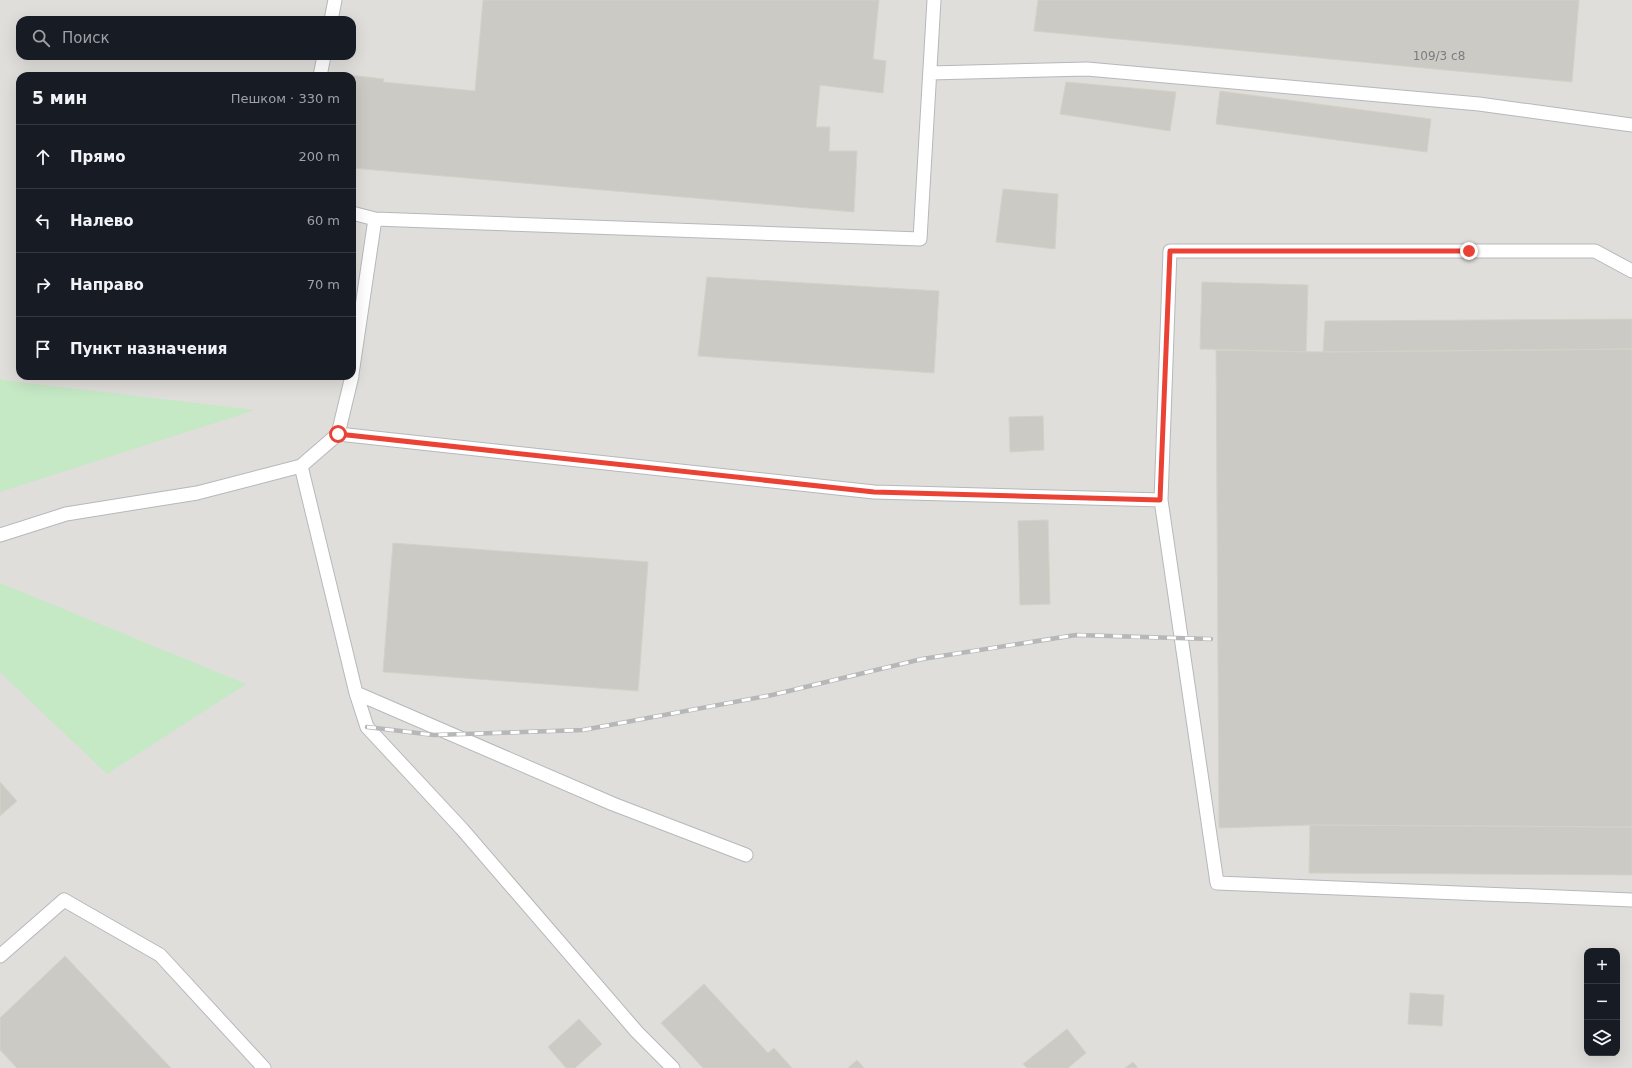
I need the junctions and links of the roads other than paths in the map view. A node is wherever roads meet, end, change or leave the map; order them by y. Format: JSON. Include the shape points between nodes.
{"nodes":[{"id":1,"x":335,"y":0,"type":"edge"},
{"id":2,"x":934,"y":0,"type":"edge"},
{"id":3,"x":332,"y":16,"type":"edge"},
{"id":4,"x":323,"y":60,"type":"edge"},
{"id":5,"x":321,"y":72,"type":"edge"},
{"id":6,"x":930,"y":72,"type":"junction"},
{"id":7,"x":1632,"y":125,"type":"edge"},
{"id":8,"x":356,"y":213,"type":"edge"},
{"id":9,"x":375,"y":219,"type":"junction"},
{"id":10,"x":1632,"y":271,"type":"edge"},
{"id":11,"x":356,"y":348,"type":"edge"},
{"id":12,"x":351,"y":380,"type":"edge"},
{"id":13,"x":338,"y":434,"type":"junction"},
{"id":14,"x":300,"y":466,"type":"junction"},
{"id":15,"x":1160,"y":500,"type":"junction"},
{"id":16,"x":0,"y":535,"type":"edge"},
{"id":17,"x":356,"y":693,"type":"junction"},
{"id":18,"x":746,"y":855,"type":"dead end"},
{"id":19,"x":1632,"y":900,"type":"edge"},
{"id":20,"x":0,"y":956,"type":"edge"},
{"id":21,"x":264,"y":1068,"type":"edge"},
{"id":22,"x":673,"y":1068,"type":"edge"}],
"edges":[{"from":1,"to":3,"type":"lane"},
{"from":2,"to":6,"type":"lane"},
{"from":4,"to":5,"type":"lane"},
{"from":6,"to":7,"type":"lane","via":[[1087,69],[1479,104]]},
{"from":6,"to":9,"type":"lane","via":[[920,240]]},
{"from":8,"to":9,"type":"lane"},
{"from":9,"to":11,"type":"lane"},
{"from":10,"to":15,"type":"lane","via":[[1595,251],[1170,251]]},
{"from":12,"to":13,"type":"lane"},
{"from":13,"to":14,"type":"lane"},
{"from":13,"to":15,"type":"lane","via":[[874,492]]},
{"from":14,"to":16,"type":"lane","via":[[197,493],[66,514]]},
{"from":14,"to":17,"type":"lane"},
{"from":15,"to":19,"type":"lane","via":[[1217,883]]},
{"from":17,"to":18,"type":"lane","via":[[613,804]]},
{"from":17,"to":22,"type":"lane","via":[[367,728],[462,829],[637,1032]]},
{"from":20,"to":21,"type":"lane","via":[[64,900],[160,955]]}]}
